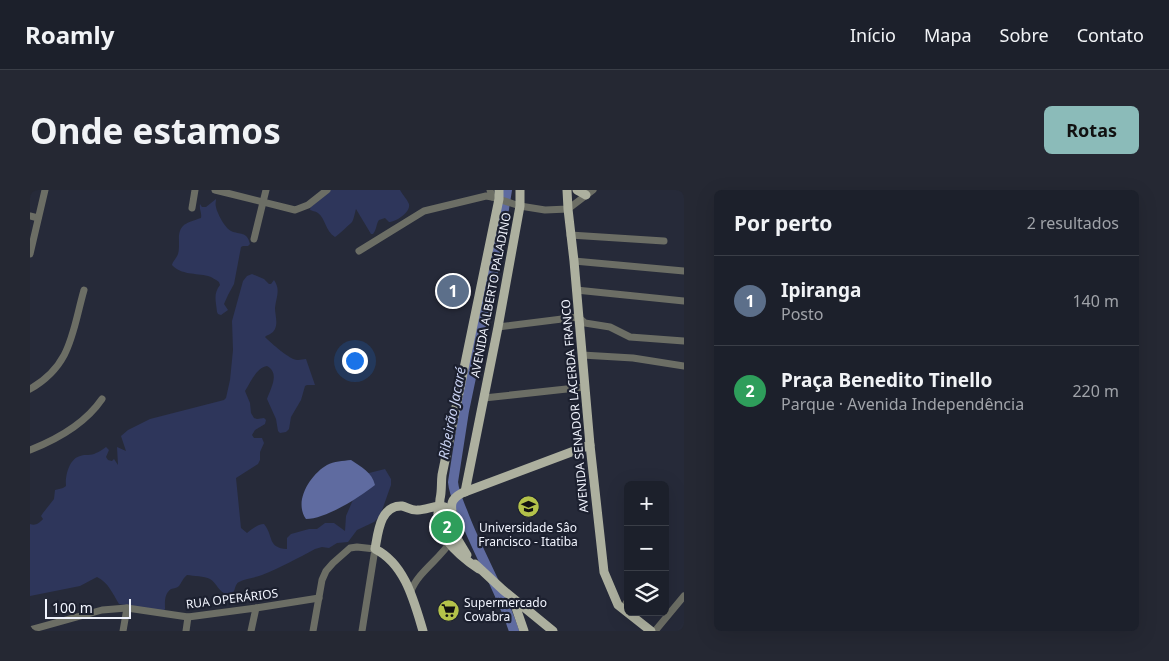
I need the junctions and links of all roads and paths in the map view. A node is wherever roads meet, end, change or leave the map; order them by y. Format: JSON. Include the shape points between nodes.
{"nodes":[{"id":1,"x":45,"y":190,"type":"edge"},
{"id":2,"x":195,"y":190,"type":"edge"},
{"id":3,"x":215,"y":190,"type":"edge"},
{"id":4,"x":266,"y":190,"type":"edge"},
{"id":5,"x":327,"y":190,"type":"edge"},
{"id":6,"x":520,"y":190,"type":"edge"},
{"id":7,"x":567,"y":190,"type":"edge"},
{"id":8,"x":577,"y":190,"type":"edge"},
{"id":9,"x":590,"y":192,"type":"edge"},
{"id":10,"x":497,"y":195,"type":"edge"},
{"id":11,"x":263,"y":201,"type":"junction"},
{"id":12,"x":518,"y":205,"type":"junction"},
{"id":13,"x":192,"y":208,"type":"dead end"},
{"id":14,"x":568,"y":209,"type":"junction"},
{"id":15,"x":30,"y":216,"type":"edge"},
{"id":16,"x":38,"y":218,"type":"junction"},
{"id":17,"x":570,"y":235,"type":"junction"},
{"id":18,"x":254,"y":238,"type":"dead end"},
{"id":19,"x":664,"y":241,"type":"dead end"},
{"id":20,"x":359,"y":251,"type":"dead end"},
{"id":21,"x":30,"y":254,"type":"edge"},
{"id":22,"x":574,"y":261,"type":"junction"},
{"id":23,"x":684,"y":271,"type":"edge"},
{"id":24,"x":84,"y":290,"type":"dead end"},
{"id":25,"x":576,"y":290,"type":"junction"},
{"id":26,"x":684,"y":302,"type":"edge"},
{"id":27,"x":578,"y":317,"type":"junction"},
{"id":28,"x":498,"y":327,"type":"junction"},
{"id":29,"x":684,"y":341,"type":"edge"},
{"id":30,"x":582,"y":356,"type":"junction"},
{"id":31,"x":684,"y":366,"type":"edge"},
{"id":32,"x":585,"y":387,"type":"junction"},
{"id":33,"x":30,"y":389,"type":"edge"},
{"id":34,"x":484,"y":398,"type":"junction"},
{"id":35,"x":102,"y":399,"type":"dead end"},
{"id":36,"x":590,"y":445,"type":"junction"},
{"id":37,"x":30,"y":450,"type":"edge"},
{"id":38,"x":463,"y":492,"type":"junction"},
{"id":39,"x":434,"y":507,"type":"junction"},
{"id":40,"x":456,"y":532,"type":"junction"},
{"id":41,"x":450,"y":543,"type":"junction"},
{"id":42,"x":375,"y":549,"type":"junction"},
{"id":43,"x":479,"y":569,"type":"junction"},
{"id":44,"x":400,"y":574,"type":"junction"},
{"id":45,"x":417,"y":579,"type":"junction"},
{"id":46,"x":411,"y":592,"type":"junction"},
{"id":47,"x":684,"y":596,"type":"edge"},
{"id":48,"x":319,"y":598,"type":"junction"},
{"id":49,"x":513,"y":598,"type":"junction"},
{"id":50,"x":624,"y":605,"type":"edge"},
{"id":51,"x":127,"y":608,"type":"junction"},
{"id":52,"x":256,"y":608,"type":"junction"},
{"id":53,"x":622,"y":608,"type":"junction"},
{"id":54,"x":188,"y":617,"type":"junction"},
{"id":55,"x":59,"y":622,"type":"junction"},
{"id":56,"x":30,"y":630,"type":"edge"},
{"id":57,"x":58,"y":631,"type":"edge"},
{"id":58,"x":123,"y":631,"type":"edge"},
{"id":59,"x":186,"y":631,"type":"edge"},
{"id":60,"x":251,"y":631,"type":"edge"},
{"id":61,"x":313,"y":631,"type":"edge"},
{"id":62,"x":362,"y":631,"type":"edge"},
{"id":63,"x":423,"y":631,"type":"edge"},
{"id":64,"x":524,"y":631,"type":"edge"},
{"id":65,"x":553,"y":631,"type":"edge"},
{"id":66,"x":651,"y":631,"type":"edge"},
{"id":67,"x":655,"y":631,"type":"edge"}],
"edges":[{"from":1,"to":16,"type":"street"},
{"from":2,"to":13,"type":"street"},
{"from":3,"to":11,"type":"street"},
{"from":4,"to":11,"type":"street"},
{"from":5,"to":11,"type":"street","via":[[308,205],[295,210]]},
{"from":6,"to":12,"type":"main road","name":"AVENIDA ALBERTO PALADINO"},
{"from":7,"to":14,"type":"main road","name":"AVENIDA SENADOR LACERDA FRANCO"},
{"from":8,"to":9,"type":"main road"},
{"from":9,"to":14,"type":"street"},
{"from":10,"to":12,"type":"street"},
{"from":10,"to":20,"type":"street","via":[[424,210]]},
{"from":10,"to":39,"type":"main road","via":[[442,475],[441,495]]},
{"from":11,"to":18,"type":"street"},
{"from":12,"to":14,"type":"street","via":[[545,210]]},
{"from":12,"to":28,"type":"main road","name":"AVENIDA ALBERTO PALADINO"},
{"from":14,"to":17,"type":"main road","name":"AVENIDA SENADOR LACERDA FRANCO"},
{"from":15,"to":16,"type":"street"},
{"from":16,"to":21,"type":"street"},
{"from":17,"to":19,"type":"street"},
{"from":17,"to":22,"type":"main road","name":"AVENIDA SENADOR LACERDA FRANCO"},
{"from":22,"to":23,"type":"street"},
{"from":22,"to":25,"type":"main road","name":"AVENIDA SENADOR LACERDA FRANCO"},
{"from":24,"to":33,"type":"street","via":[[70,345],[63,359],[48,377]]},
{"from":25,"to":26,"type":"street"},
{"from":25,"to":27,"type":"main road","name":"AVENIDA SENADOR LACERDA FRANCO"},
{"from":27,"to":28,"type":"street"},
{"from":27,"to":29,"type":"street","via":[[584,323],[610,327],[630,337]]},
{"from":27,"to":30,"type":"main road","name":"AVENIDA SENADOR LACERDA FRANCO"},
{"from":28,"to":34,"type":"main road","name":"AVENIDA ALBERTO PALADINO"},
{"from":30,"to":31,"type":"street","via":[[633,358]]},
{"from":30,"to":32,"type":"main road","name":"AVENIDA SENADOR LACERDA FRANCO"},
{"from":32,"to":34,"type":"street"},
{"from":32,"to":36,"type":"main road","name":"AVENIDA SENADOR LACERDA FRANCO"},
{"from":34,"to":38,"type":"main road","name":"AVENIDA ALBERTO PALADINO"},
{"from":35,"to":37,"type":"street","via":[[73,428]]},
{"from":36,"to":38,"type":"main road"},
{"from":36,"to":53,"type":"main road","name":"AVENIDA SENADOR LACERDA FRANCO","via":[[604,572]]},
{"from":38,"to":40,"type":"main road","via":[[457,495],[451,507]]},
{"from":39,"to":40,"type":"main road","via":[[445,507]]},
{"from":39,"to":41,"type":"main road","via":[[444,536]]},
{"from":39,"to":42,"type":"main road","via":[[418,510],[402,506],[392,508],[380,525]]},
{"from":40,"to":41,"type":"street"},
{"from":40,"to":43,"type":"main road","via":[[467,555]]},
{"from":41,"to":43,"type":"main road"},
{"from":41,"to":45,"type":"street"},
{"from":42,"to":44,"type":"main road","via":[[390,559]]},
{"from":42,"to":48,"type":"street","via":[[357,547],[345,551],[326,571]]},
{"from":42,"to":62,"type":"street"},
{"from":43,"to":49,"type":"main road"},
{"from":44,"to":45,"type":"street"},
{"from":44,"to":46,"type":"main road"},
{"from":45,"to":46,"type":"street"},
{"from":46,"to":63,"type":"main road"},
{"from":47,"to":67,"type":"street"},
{"from":48,"to":52,"type":"street","name":"RUA OPERÁRIOS"},
{"from":48,"to":61,"type":"street"},
{"from":49,"to":64,"type":"main road"},
{"from":49,"to":65,"type":"main road"},
{"from":50,"to":53,"type":"street"},
{"from":51,"to":54,"type":"street","name":"RUA OPERÁRIOS"},
{"from":51,"to":55,"type":"street","name":"RUA OPERÁRIOS","via":[[102,610]]},
{"from":51,"to":58,"type":"street"},
{"from":52,"to":54,"type":"street","name":"RUA OPERÁRIOS"},
{"from":52,"to":60,"type":"street"},
{"from":53,"to":66,"type":"main road","name":"AVENIDA SENADOR LACERDA FRANCO"},
{"from":54,"to":59,"type":"street"},
{"from":55,"to":56,"type":"street","name":"RUA OPERÁRIOS"},
{"from":55,"to":57,"type":"street"}]}
